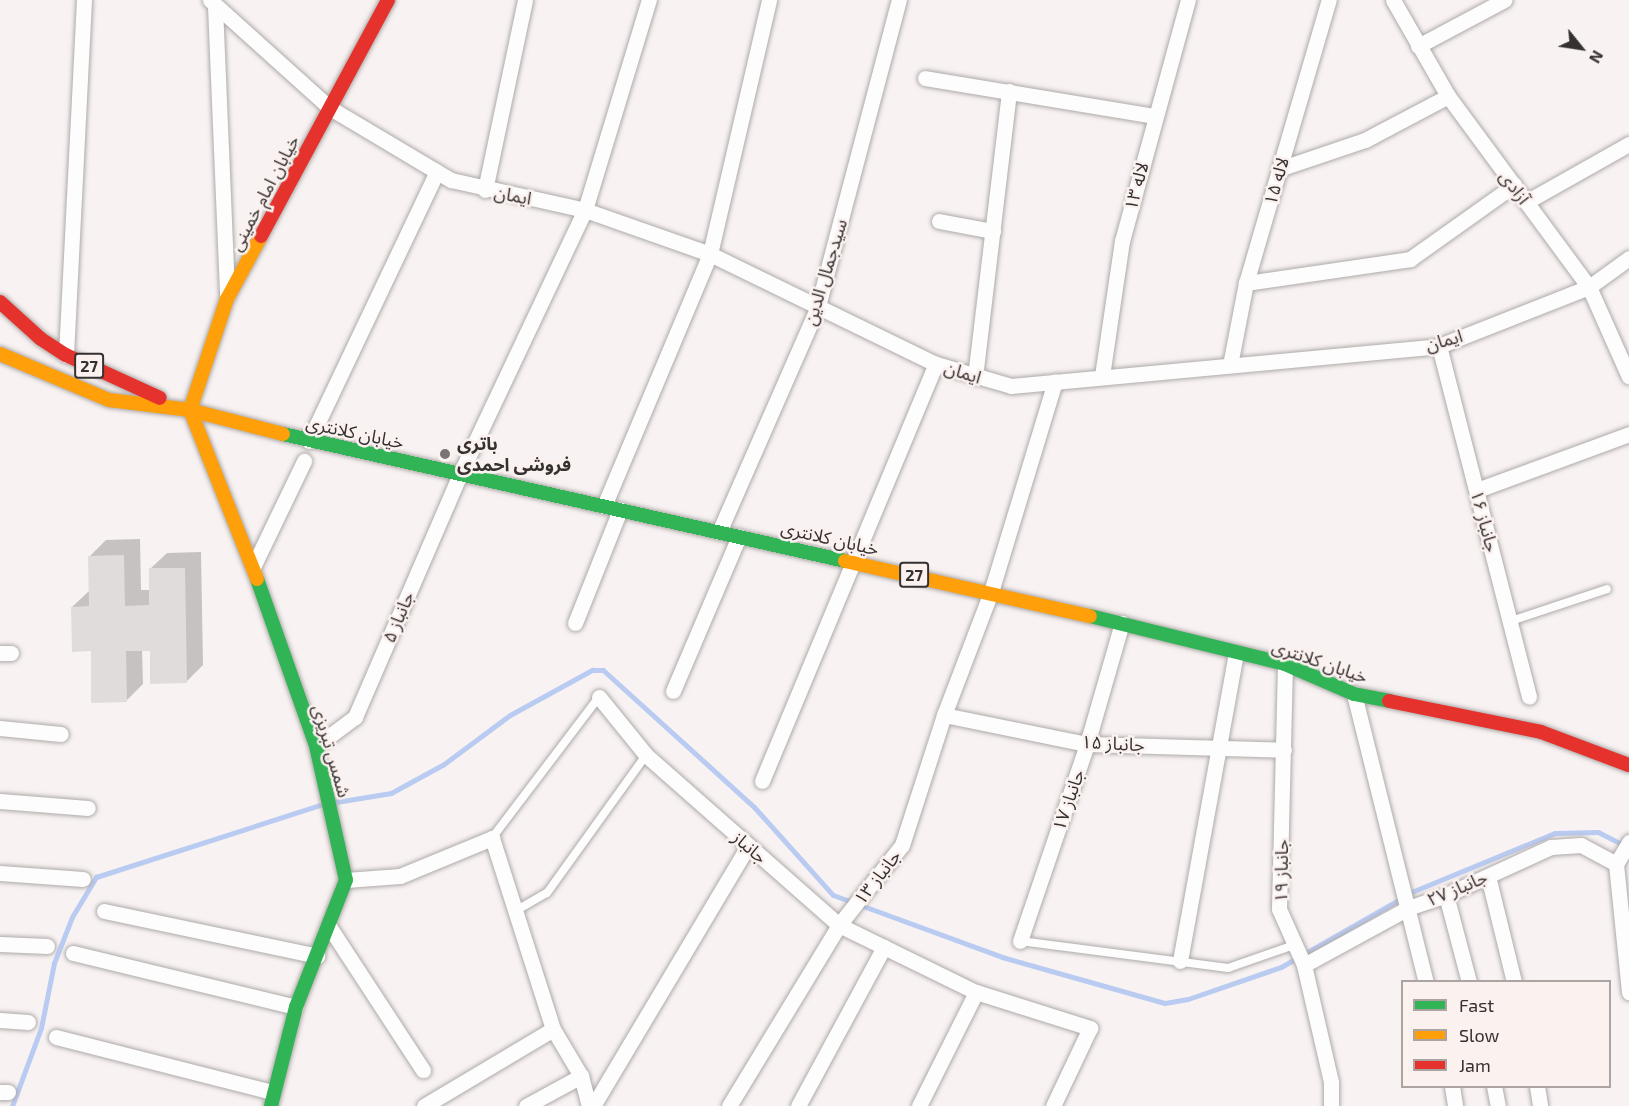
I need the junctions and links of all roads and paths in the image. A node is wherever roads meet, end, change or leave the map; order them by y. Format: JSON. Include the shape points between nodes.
{"nodes":[{"id":1,"x":84,"y":0,"type":"edge"},
{"id":2,"x":388,"y":0,"type":"edge"},
{"id":3,"x":525,"y":0,"type":"edge"},
{"id":4,"x":648,"y":0,"type":"edge"},
{"id":5,"x":769,"y":0,"type":"edge"},
{"id":6,"x":899,"y":0,"type":"edge"},
{"id":7,"x":1188,"y":0,"type":"edge"},
{"id":8,"x":1329,"y":0,"type":"edge"},
{"id":9,"x":1393,"y":0,"type":"edge"},
{"id":10,"x":1504,"y":0,"type":"edge"},
{"id":11,"x":212,"y":3,"type":"edge"},
{"id":12,"x":1418,"y":46,"type":"junction"},
{"id":13,"x":925,"y":78,"type":"dead end"},
{"id":14,"x":1009,"y":91,"type":"junction"},
{"id":15,"x":1448,"y":96,"type":"junction"},
{"id":16,"x":330,"y":108,"type":"junction"},
{"id":17,"x":1155,"y":116,"type":"junction"},
{"id":18,"x":1629,"y":144,"type":"edge"},
{"id":19,"x":1279,"y":169,"type":"junction"},
{"id":20,"x":437,"y":172,"type":"junction"},
{"id":21,"x":1514,"y":185,"type":"junction"},
{"id":22,"x":485,"y":190,"type":"junction"},
{"id":23,"x":1526,"y":202,"type":"junction"},
{"id":24,"x":585,"y":210,"type":"junction"},
{"id":25,"x":939,"y":221,"type":"dead end"},
{"id":26,"x":993,"y":231,"type":"junction"},
{"id":27,"x":710,"y":254,"type":"junction"},
{"id":28,"x":1629,"y":258,"type":"edge"},
{"id":29,"x":1246,"y":283,"type":"junction"},
{"id":30,"x":1589,"y":287,"type":"junction"},
{"id":31,"x":227,"y":299,"type":"junction"},
{"id":32,"x":0,"y":302,"type":"edge"},
{"id":33,"x":818,"y":306,"type":"junction"},
{"id":34,"x":1439,"y":346,"type":"junction"},
{"id":35,"x":0,"y":354,"type":"edge"},
{"id":36,"x":66,"y":355,"type":"junction"},
{"id":37,"x":936,"y":364,"type":"junction"},
{"id":38,"x":1230,"y":364,"type":"junction"},
{"id":39,"x":1102,"y":376,"type":"junction"},
{"id":40,"x":975,"y":377,"type":"junction"},
{"id":41,"x":1629,"y":377,"type":"edge"},
{"id":42,"x":1056,"y":382,"type":"junction"},
{"id":43,"x":190,"y":410,"type":"junction"},
{"id":44,"x":1629,"y":434,"type":"edge"},
{"id":45,"x":309,"y":441,"type":"junction"},
{"id":46,"x":304,"y":461,"type":"dead end"},
{"id":47,"x":461,"y":472,"type":"junction"},
{"id":48,"x":1477,"y":490,"type":"junction"},
{"id":49,"x":604,"y":506,"type":"junction"},
{"id":50,"x":620,"y":510,"type":"junction"},
{"id":51,"x":719,"y":532,"type":"junction"},
{"id":52,"x":739,"y":536,"type":"junction"},
{"id":53,"x":853,"y":562,"type":"junction"},
{"id":54,"x":253,"y":567,"type":"junction"},
{"id":55,"x":1607,"y":589,"type":"dead end"},
{"id":56,"x":991,"y":592,"type":"junction"},
{"id":57,"x":1511,"y":621,"type":"junction"},
{"id":58,"x":1122,"y":623,"type":"junction"},
{"id":59,"x":575,"y":624,"type":"dead end"},
{"id":60,"x":1236,"y":653,"type":"junction"},
{"id":61,"x":1285,"y":664,"type":"junction"},
{"id":62,"x":673,"y":691,"type":"dead end"},
{"id":63,"x":1354,"y":694,"type":"junction"},
{"id":64,"x":600,"y":697,"type":"joint"},
{"id":65,"x":1529,"y":697,"type":"dead end"},
{"id":66,"x":944,"y":715,"type":"junction"},
{"id":67,"x":0,"y":728,"type":"edge"},
{"id":68,"x":61,"y":734,"type":"dead end"},
{"id":69,"x":1087,"y":744,"type":"junction"},
{"id":70,"x":316,"y":746,"type":"junction"},
{"id":71,"x":1218,"y":746,"type":"junction"},
{"id":72,"x":1284,"y":750,"type":"junction"},
{"id":73,"x":646,"y":755,"type":"junction"},
{"id":74,"x":1629,"y":765,"type":"edge"},
{"id":75,"x":762,"y":781,"type":"dead end"},
{"id":76,"x":0,"y":801,"type":"edge"},
{"id":77,"x":87,"y":808,"type":"dead end"},
{"id":78,"x":492,"y":838,"type":"junction"},
{"id":79,"x":1629,"y":842,"type":"edge"},
{"id":80,"x":748,"y":846,"type":"junction"},
{"id":81,"x":1616,"y":864,"type":"junction"},
{"id":82,"x":0,"y":873,"type":"edge"},
{"id":83,"x":1488,"y":876,"type":"junction"},
{"id":84,"x":83,"y":879,"type":"dead end"},
{"id":85,"x":346,"y":880,"type":"junction"},
{"id":86,"x":1446,"y":895,"type":"junction"},
{"id":87,"x":1407,"y":908,"type":"junction"},
{"id":88,"x":104,"y":910,"type":"dead end"},
{"id":89,"x":517,"y":910,"type":"junction"},
{"id":90,"x":839,"y":925,"type":"junction"},
{"id":91,"x":330,"y":928,"type":"junction"},
{"id":92,"x":1020,"y":941,"type":"joint"},
{"id":93,"x":0,"y":944,"type":"edge"},
{"id":94,"x":1294,"y":945,"type":"junction"},
{"id":95,"x":47,"y":946,"type":"dead end"},
{"id":96,"x":884,"y":947,"type":"junction"},
{"id":97,"x":73,"y":953,"type":"dead end"},
{"id":98,"x":317,"y":956,"type":"junction"},
{"id":99,"x":1179,"y":961,"type":"junction"},
{"id":100,"x":1304,"y":965,"type":"junction"},
{"id":101,"x":1426,"y":980,"type":"edge"},
{"id":102,"x":1469,"y":980,"type":"edge"},
{"id":103,"x":1514,"y":980,"type":"edge"},
{"id":104,"x":976,"y":992,"type":"junction"},
{"id":105,"x":1629,"y":992,"type":"edge"},
{"id":106,"x":296,"y":1007,"type":"junction"},
{"id":107,"x":0,"y":1020,"type":"edge"},
{"id":108,"x":28,"y":1022,"type":"dead end"},
{"id":109,"x":553,"y":1029,"type":"junction"},
{"id":110,"x":56,"y":1037,"type":"dead end"},
{"id":111,"x":423,"y":1070,"type":"dead end"},
{"id":112,"x":581,"y":1076,"type":"junction"},
{"id":113,"x":1452,"y":1088,"type":"edge"},
{"id":114,"x":1494,"y":1088,"type":"edge"},
{"id":115,"x":1537,"y":1088,"type":"edge"},
{"id":116,"x":271,"y":1099,"type":"edge"},
{"id":117,"x":424,"y":1106,"type":"edge"},
{"id":118,"x":526,"y":1106,"type":"edge"},
{"id":119,"x":591,"y":1106,"type":"edge"},
{"id":120,"x":729,"y":1106,"type":"edge"},
{"id":121,"x":798,"y":1106,"type":"edge"},
{"id":122,"x":919,"y":1106,"type":"edge"},
{"id":123,"x":1053,"y":1106,"type":"edge"},
{"id":124,"x":1331,"y":1106,"type":"edge"},
{"id":125,"x":1455,"y":1106,"type":"edge"},
{"id":126,"x":1498,"y":1106,"type":"edge"},
{"id":127,"x":1540,"y":1106,"type":"edge"}],
"edges":[{"from":1,"to":36,"type":"street"},
{"from":2,"to":16,"type":"main road","name":"خیابان امام خمینی"},
{"from":3,"to":22,"type":"street"},
{"from":4,"to":24,"type":"street","name":"جانباز ۵"},
{"from":5,"to":27,"type":"street"},
{"from":6,"to":33,"type":"street","name":"سیدجمال الدین"},
{"from":7,"to":17,"type":"street","name":"لاله ۱۳"},
{"from":8,"to":19,"type":"street","name":"لاله ۱۵"},
{"from":9,"to":12,"type":"street","name":"آزادی"},
{"from":10,"to":12,"type":"street"},
{"from":11,"to":16,"type":"street","name":"ایمان"},
{"from":11,"to":31,"type":"street"},
{"from":12,"to":15,"type":"street","name":"آزادی"},
{"from":13,"to":14,"type":"street"},
{"from":14,"to":17,"type":"street"},
{"from":14,"to":26,"type":"street"},
{"from":15,"to":19,"type":"street","via":[[1365,140]]},
{"from":15,"to":21,"type":"street","name":"آزادی"},
{"from":16,"to":20,"type":"street","name":"ایمان"},
{"from":16,"to":31,"type":"main road","name":"خیابان امام خمینی"},
{"from":17,"to":39,"type":"street","name":"لاله ۱۳","via":[[1122,241]]},
{"from":18,"to":23,"type":"street"},
{"from":19,"to":29,"type":"street","name":"لاله ۱۵"},
{"from":20,"to":22,"type":"street","name":"ایمان"},
{"from":20,"to":45,"type":"street"},
{"from":21,"to":23,"type":"street","name":"آزادی"},
{"from":21,"to":29,"type":"street","via":[[1410,259]]},
{"from":22,"to":24,"type":"street","name":"ایمان"},
{"from":23,"to":30,"type":"street","name":"آزادی"},
{"from":24,"to":27,"type":"street","name":"ایمان"},
{"from":24,"to":47,"type":"street","name":"جانباز ۵"},
{"from":25,"to":26,"type":"street"},
{"from":26,"to":40,"type":"street"},
{"from":27,"to":33,"type":"street","name":"ایمان"},
{"from":27,"to":49,"type":"street"},
{"from":28,"to":30,"type":"street","name":"ایمان"},
{"from":29,"to":38,"type":"street","name":"لاله ۱۵"},
{"from":30,"to":34,"type":"street","name":"ایمان"},
{"from":30,"to":41,"type":"street","name":"آزادی"},
{"from":31,"to":43,"type":"main road","name":"خیابان امام خمینی"},
{"from":32,"to":36,"type":"main road","name":"خیابان کلانتری","number":"27","via":[[41,339]]},
{"from":33,"to":37,"type":"street","name":"ایمان"},
{"from":33,"to":51,"type":"street","name":"سیدجمال الدین"},
{"from":34,"to":38,"type":"street","name":"ایمان"},
{"from":34,"to":48,"type":"street","name":"جانباز ۱۶"},
{"from":35,"to":43,"type":"main road","name":"خیابان کلانتری","number":"27","via":[[108,400]]},
{"from":36,"to":43,"type":"main road","name":"خیابان کلانتری","number":"27"},
{"from":37,"to":40,"type":"street","name":"ایمان"},
{"from":37,"to":53,"type":"street"},
{"from":38,"to":39,"type":"street","name":"ایمان"},
{"from":39,"to":42,"type":"street","name":"ایمان"},
{"from":40,"to":42,"type":"street","name":"ایمان","via":[[1011,386]]},
{"from":42,"to":56,"type":"street","name":"جانباز ۱۳"},
{"from":43,"to":45,"type":"main road","name":"خیابان کلانتری","number":"27"},
{"from":43,"to":54,"type":"main road","name":"شمس تبریزی"},
{"from":44,"to":48,"type":"street"},
{"from":45,"to":47,"type":"main road","name":"خیابان کلانتری","number":"27"},
{"from":46,"to":54,"type":"street"},
{"from":47,"to":49,"type":"main road","name":"خیابان کلانتری","number":"27"},
{"from":47,"to":70,"type":"street","name":"جانباز ۵","via":[[355,717]]},
{"from":48,"to":57,"type":"street","name":"جانباز ۱۶"},
{"from":49,"to":50,"type":"main road","name":"خیابان کلانتری","number":"27"},
{"from":50,"to":51,"type":"main road","name":"خیابان کلانتری","number":"27"},
{"from":50,"to":59,"type":"street"},
{"from":51,"to":52,"type":"main road","name":"خیابان کلانتری","number":"27"},
{"from":52,"to":53,"type":"main road","name":"خیابان کلانتری","number":"27"},
{"from":52,"to":62,"type":"street"},
{"from":53,"to":56,"type":"main road","name":"خیابان کلانتری","number":"27"},
{"from":53,"to":75,"type":"street"},
{"from":54,"to":70,"type":"main road","name":"شمس تبریزی"},
{"from":55,"to":57,"type":"lane"},
{"from":56,"to":58,"type":"main road","name":"خیابان کلانتری","number":"27"},
{"from":56,"to":66,"type":"street","name":"جانباز ۱۳"},
{"from":57,"to":65,"type":"street","name":"جانباز ۱۶"},
{"from":58,"to":60,"type":"main road","name":"خیابان کلانتری","number":"27"},
{"from":58,"to":69,"type":"street","name":"جانباز ۱۷"},
{"from":60,"to":61,"type":"main road","name":"خیابان کلانتری","number":"27"},
{"from":60,"to":71,"type":"street"},
{"from":61,"to":63,"type":"main road","name":"خیابان کلانتری","number":"27"},
{"from":61,"to":72,"type":"street","name":"جانباز ۱۹"},
{"from":63,"to":74,"type":"main road","name":"خیابان کلانتری","number":"27","via":[[1541,732]]},
{"from":63,"to":87,"type":"street"},
{"from":64,"to":73,"type":"street","name":"جانباز"},
{"from":64,"to":78,"type":"lane","name":"جانباز"},
{"from":66,"to":69,"type":"street","name":"جانباز ۱۵"},
{"from":66,"to":90,"type":"street","name":"جانباز ۱۳","via":[[902,845]]},
{"from":67,"to":68,"type":"street"},
{"from":69,"to":71,"type":"street","name":"جانباز ۱۵"},
{"from":69,"to":92,"type":"street","name":"جانباز ۱۷"},
{"from":70,"to":85,"type":"main road","name":"شمس تبریزی"},
{"from":71,"to":72,"type":"street","name":"جانباز ۱۵"},
{"from":71,"to":99,"type":"street"},
{"from":72,"to":94,"type":"street","name":"جانباز ۱۹","via":[[1279,909]]},
{"from":73,"to":80,"type":"street","name":"جانباز"},
{"from":73,"to":89,"type":"lane","via":[[547,893]]},
{"from":76,"to":77,"type":"street"},
{"from":78,"to":85,"type":"street","via":[[400,876]]},
{"from":78,"to":89,"type":"street"},
{"from":79,"to":81,"type":"street"},
{"from":80,"to":90,"type":"street","name":"جانباز"},
{"from":80,"to":119,"type":"street"},
{"from":81,"to":83,"type":"street","name":"جانباز ۲۷","via":[[1581,845],[1551,847]]},
{"from":81,"to":105,"type":"street"},
{"from":82,"to":84,"type":"street"},
{"from":83,"to":86,"type":"street","name":"جانباز ۲۷"},
{"from":83,"to":103,"type":"street"},
{"from":85,"to":91,"type":"main road"},
{"from":86,"to":87,"type":"street","name":"جانباز ۲۷"},
{"from":86,"to":102,"type":"street"},
{"from":87,"to":100,"type":"street","name":"جانباز ۲۷"},
{"from":87,"to":101,"type":"street"},
{"from":88,"to":98,"type":"street"},
{"from":89,"to":109,"type":"street"},
{"from":90,"to":96,"type":"street","name":"جانباز"},
{"from":90,"to":120,"type":"street","name":"جانباز ۱۳"},
{"from":91,"to":98,"type":"main road"},
{"from":91,"to":111,"type":"street"},
{"from":92,"to":99,"type":"lane"},
{"from":93,"to":95,"type":"street"},
{"from":94,"to":99,"type":"lane","via":[[1228,968]]},
{"from":94,"to":100,"type":"street","name":"جانباز ۱۹"},
{"from":96,"to":104,"type":"street","name":"جانباز"},
{"from":96,"to":121,"type":"street"},
{"from":97,"to":106,"type":"street"},
{"from":98,"to":106,"type":"main road"},
{"from":100,"to":124,"type":"street","name":"جانباز ۱۹","via":[[1331,1082]]},
{"from":104,"to":122,"type":"street"},
{"from":104,"to":123,"type":"street","name":"جانباز","via":[[1090,1028]]},
{"from":106,"to":116,"type":"main road"},
{"from":107,"to":108,"type":"street"},
{"from":109,"to":112,"type":"street"},
{"from":109,"to":117,"type":"street"},
{"from":110,"to":116,"type":"street"},
{"from":112,"to":118,"type":"street"},
{"from":112,"to":119,"type":"street"},
{"from":113,"to":125,"type":"street"},
{"from":114,"to":126,"type":"street"},
{"from":115,"to":127,"type":"street"}]}
